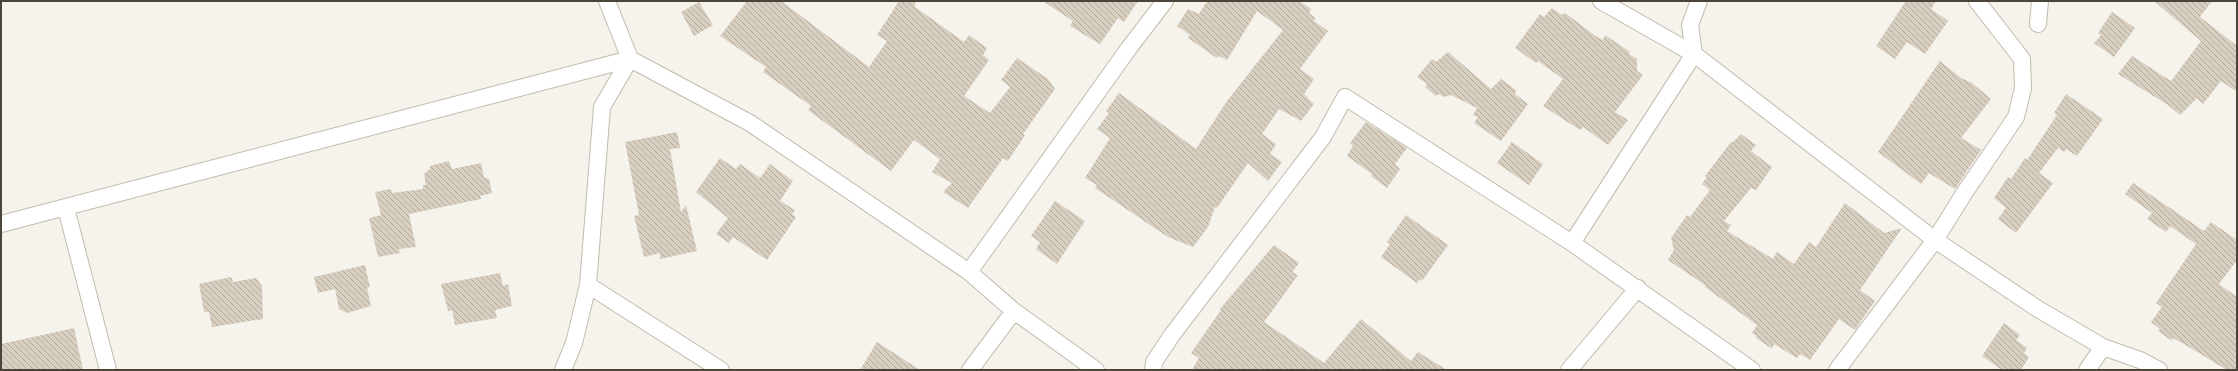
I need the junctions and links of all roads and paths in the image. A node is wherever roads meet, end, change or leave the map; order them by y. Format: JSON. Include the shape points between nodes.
{"nodes":[{"id":1,"x":607,"y":1,"type":"edge"},
{"id":2,"x":1165,"y":1,"type":"edge"},
{"id":3,"x":1601,"y":1,"type":"edge"},
{"id":4,"x":1699,"y":1,"type":"edge"},
{"id":5,"x":1977,"y":1,"type":"edge"},
{"id":6,"x":2040,"y":1,"type":"edge"},
{"id":7,"x":2038,"y":24,"type":"dead end"},
{"id":8,"x":1694,"y":54,"type":"junction"},
{"id":9,"x":630,"y":59,"type":"junction"},
{"id":10,"x":66,"y":208,"type":"junction"},
{"id":11,"x":1,"y":224,"type":"edge"},
{"id":12,"x":1935,"y":240,"type":"junction"},
{"id":13,"x":1572,"y":244,"type":"junction"},
{"id":14,"x":969,"y":272,"type":"junction"},
{"id":15,"x":588,"y":285,"type":"junction"},
{"id":16,"x":1638,"y":288,"type":"junction"},
{"id":17,"x":1014,"y":311,"type":"junction"},
{"id":18,"x":2103,"y":347,"type":"junction"},
{"id":19,"x":108,"y":370,"type":"edge"},
{"id":20,"x":563,"y":370,"type":"edge"},
{"id":21,"x":721,"y":370,"type":"edge"},
{"id":22,"x":970,"y":370,"type":"edge"},
{"id":23,"x":1096,"y":370,"type":"edge"},
{"id":24,"x":1153,"y":370,"type":"edge"},
{"id":25,"x":1569,"y":370,"type":"edge"},
{"id":26,"x":1752,"y":370,"type":"edge"},
{"id":27,"x":1837,"y":370,"type":"edge"},
{"id":28,"x":2087,"y":370,"type":"edge"},
{"id":29,"x":2159,"y":370,"type":"edge"}],
"edges":[{"from":1,"to":9,"type":"street"},
{"from":2,"to":14,"type":"street"},
{"from":3,"to":8,"type":"street"},
{"from":4,"to":8,"type":"street","via":[[1690,25]]},
{"from":5,"to":12,"type":"street","via":[[2022,59],[2023,88],[2016,117],[1964,192]]},
{"from":6,"to":7,"type":"street"},
{"from":8,"to":12,"type":"street"},
{"from":8,"to":13,"type":"street"},
{"from":9,"to":10,"type":"street"},
{"from":9,"to":14,"type":"street","via":[[750,123]]},
{"from":9,"to":15,"type":"street","via":[[602,107]]},
{"from":10,"to":11,"type":"street"},
{"from":10,"to":19,"type":"street"},
{"from":12,"to":18,"type":"street","via":[[2038,309]]},
{"from":12,"to":27,"type":"street"},
{"from":13,"to":16,"type":"street"},
{"from":13,"to":24,"type":"street","via":[[1345,97],[1323,137],[1172,335],[1154,362]]},
{"from":14,"to":17,"type":"street"},
{"from":15,"to":20,"type":"street","via":[[574,343]]},
{"from":15,"to":21,"type":"street"},
{"from":16,"to":25,"type":"street"},
{"from":16,"to":26,"type":"street"},
{"from":17,"to":22,"type":"street"},
{"from":17,"to":23,"type":"street"},
{"from":18,"to":28,"type":"street"},
{"from":18,"to":29,"type":"street","via":[[2140,360]]}]}
